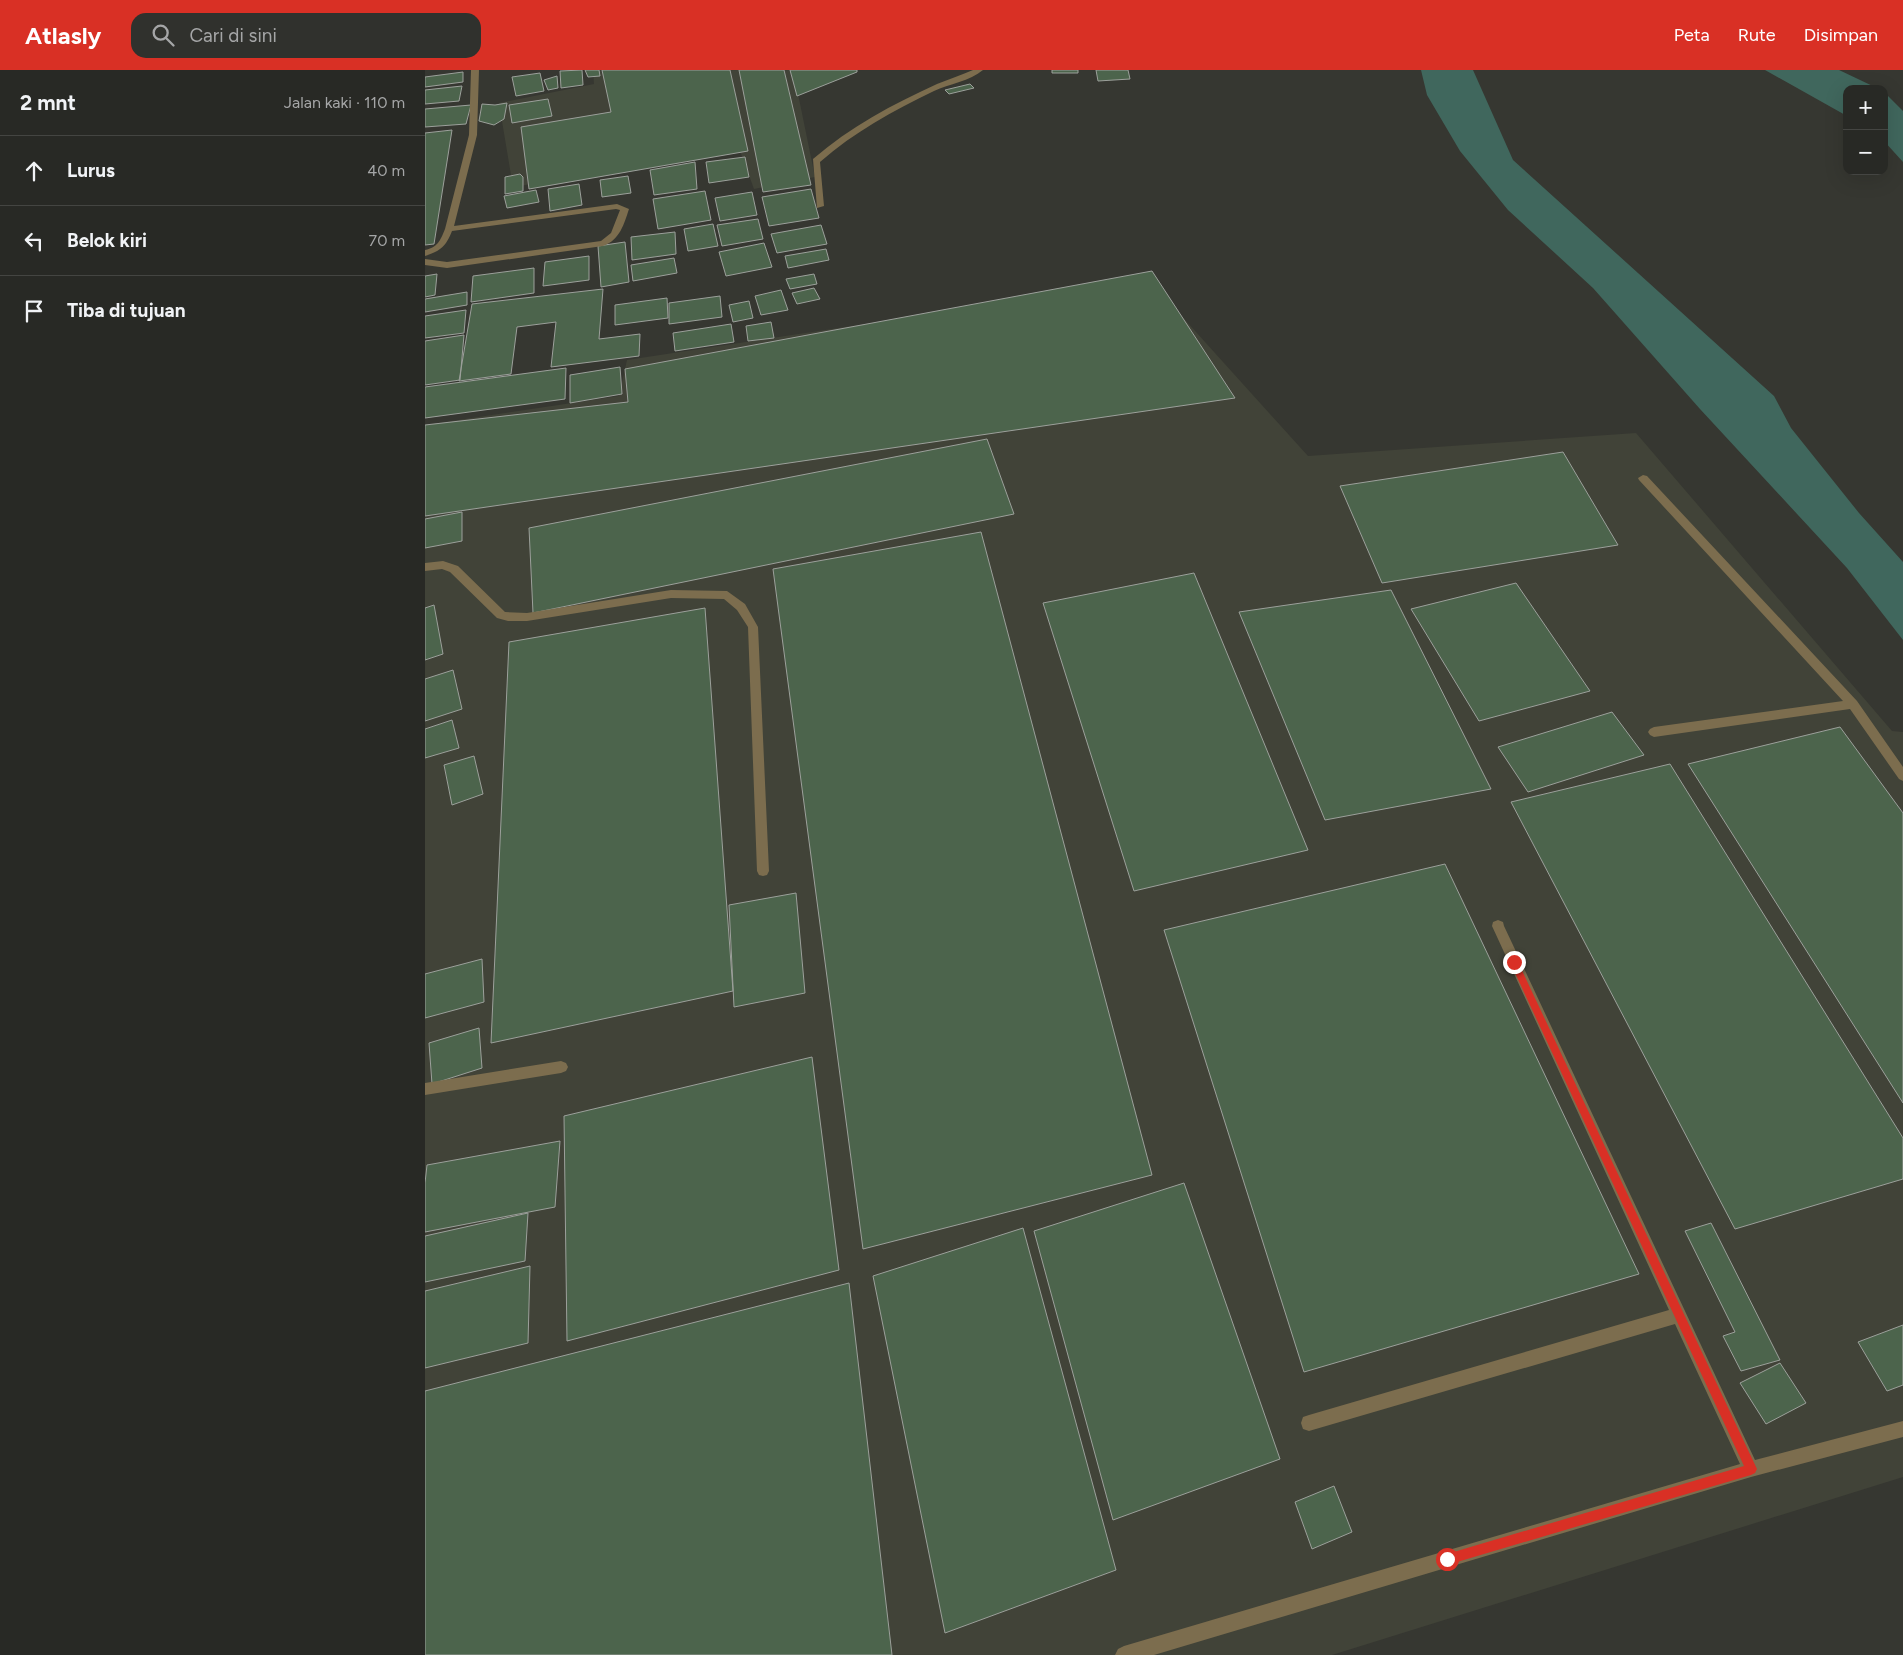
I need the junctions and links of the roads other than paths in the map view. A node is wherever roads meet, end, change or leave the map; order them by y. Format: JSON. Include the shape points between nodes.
{"nodes":[{"id":1,"x":475,"y":70,"type":"edge"},
{"id":2,"x":979,"y":70,"type":"edge"},
{"id":3,"x":820,"y":206,"type":"dead end"},
{"id":4,"x":449,"y":229,"type":"junction"},
{"id":5,"x":425,"y":253,"type":"edge"},
{"id":6,"x":425,"y":262,"type":"edge"},
{"id":7,"x":1643,"y":478,"type":"dead end"},
{"id":8,"x":425,"y":567,"type":"edge"},
{"id":9,"x":1853,"y":704,"type":"junction"},
{"id":10,"x":1654,"y":732,"type":"dead end"},
{"id":11,"x":1903,"y":776,"type":"edge"},
{"id":12,"x":763,"y":871,"type":"dead end"},
{"id":13,"x":1498,"y":926,"type":"dead end"},
{"id":14,"x":561,"y":1067,"type":"dead end"},
{"id":15,"x":425,"y":1089,"type":"edge"},
{"id":16,"x":1679,"y":1315,"type":"junction"},
{"id":17,"x":1309,"y":1423,"type":"dead end"},
{"id":18,"x":1903,"y":1429,"type":"edge"},
{"id":19,"x":1751,"y":1469,"type":"junction"},
{"id":20,"x":1124,"y":1655,"type":"edge"}],
"edges":[{"from":1,"to":4,"type":"street","via":[[473,135]]},
{"from":2,"to":3,"type":"street","via":[[868,122],[833,145],[816,161]]},
{"from":4,"to":5,"type":"street","via":[[443,244]]},
{"from":4,"to":6,"type":"street","via":[[617,206],[625,209],[615,236],[603,243],[447,265]]},
{"from":7,"to":9,"type":"street"},
{"from":8,"to":12,"type":"street","via":[[443,565],[455,569],[501,615],[508,617],[527,617],[671,594],[727,595],[741,607],[753,628]]},
{"from":9,"to":10,"type":"street"},
{"from":9,"to":11,"type":"street"},
{"from":13,"to":16,"type":"street"},
{"from":14,"to":15,"type":"street"},
{"from":16,"to":17,"type":"street"},
{"from":16,"to":19,"type":"street"},
{"from":18,"to":19,"type":"street"},
{"from":19,"to":20,"type":"street"}]}
